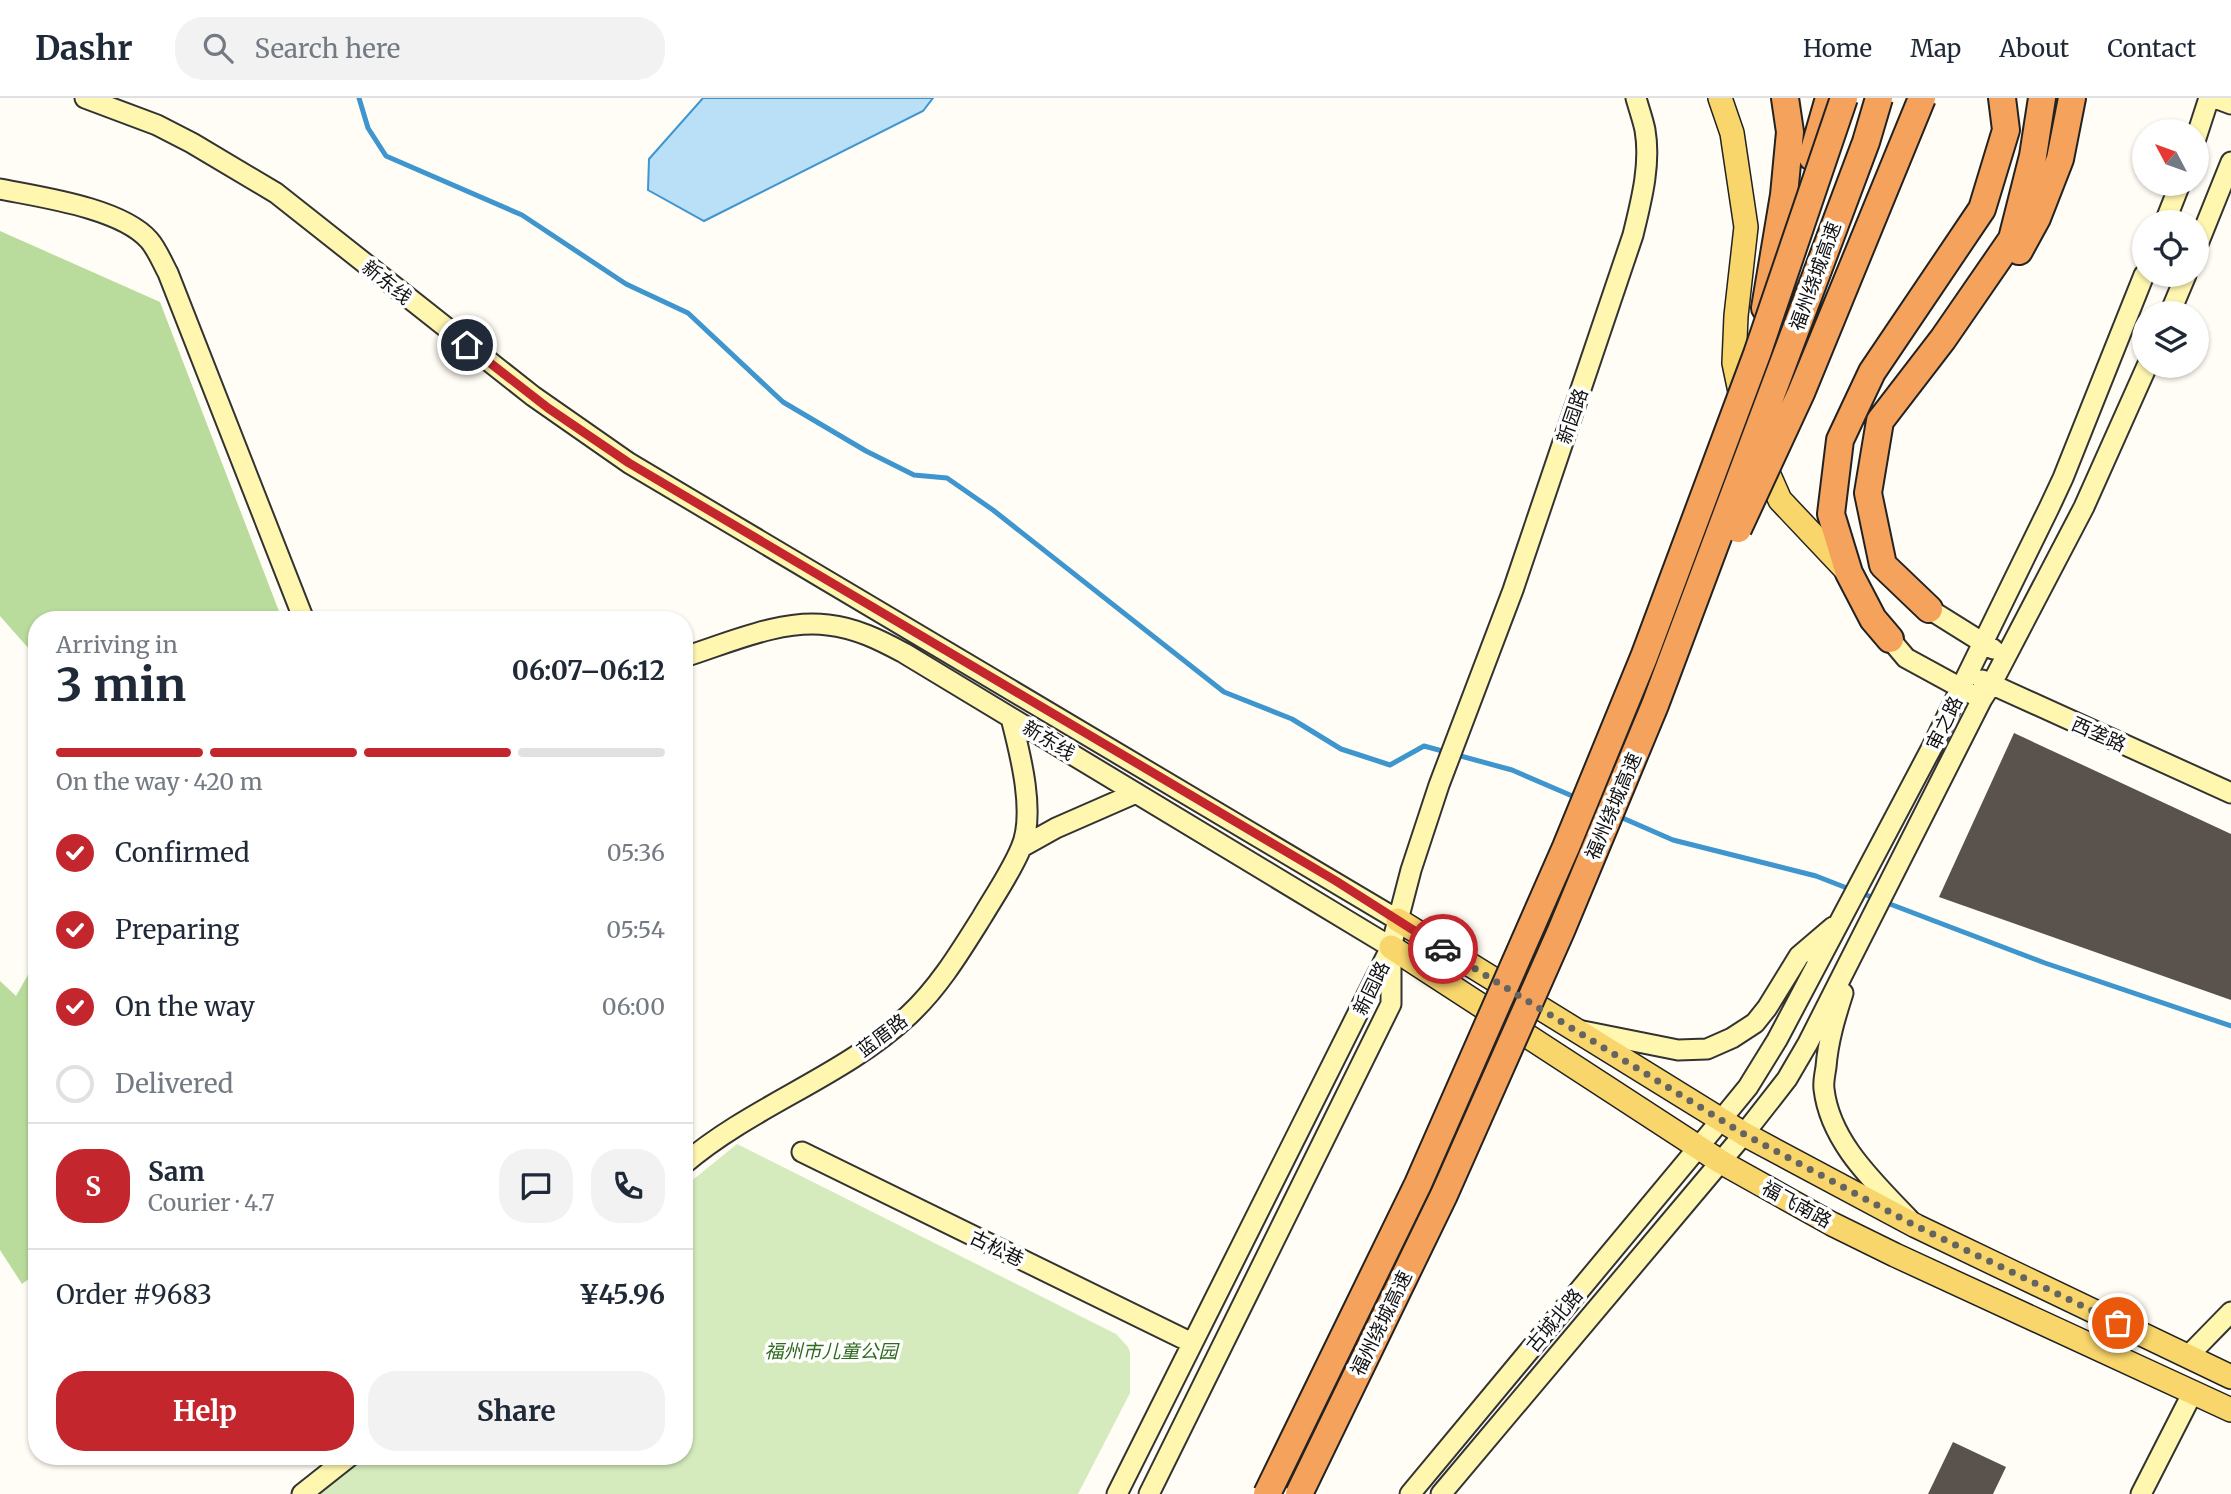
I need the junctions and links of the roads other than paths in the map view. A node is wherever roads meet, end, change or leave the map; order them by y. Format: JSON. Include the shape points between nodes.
{"nodes":[{"id":1,"x":85,"y":98,"type":"edge"},
{"id":2,"x":1636,"y":98,"type":"edge"},
{"id":3,"x":1720,"y":98,"type":"edge"},
{"id":4,"x":1785,"y":98,"type":"edge"},
{"id":5,"x":1829,"y":98,"type":"edge"},
{"id":6,"x":1843,"y":98,"type":"edge"},
{"id":7,"x":1879,"y":98,"type":"edge"},
{"id":8,"x":1922,"y":98,"type":"edge"},
{"id":9,"x":2002,"y":98,"type":"edge"},
{"id":10,"x":2027,"y":98,"type":"edge"},
{"id":11,"x":2042,"y":98,"type":"edge"},
{"id":12,"x":2072,"y":98,"type":"edge"},
{"id":13,"x":2079,"y":98,"type":"edge"},
{"id":14,"x":2210,"y":98,"type":"edge"},
{"id":15,"x":2215,"y":98,"type":"edge"},
{"id":16,"x":2231,"y":104,"type":"edge"},
{"id":17,"x":2203,"y":119,"type":"edge"},
{"id":18,"x":2033,"y":156,"type":"junction"},
{"id":19,"x":2060,"y":159,"type":"junction"},
{"id":20,"x":2231,"y":162,"type":"edge"},
{"id":21,"x":0,"y":189,"type":"edge"},
{"id":22,"x":2209,"y":216,"type":"edge"},
{"id":23,"x":2139,"y":287,"type":"edge"},
{"id":24,"x":1943,"y":340,"type":"junction"},
{"id":25,"x":1757,"y":354,"type":"junction"},
{"id":26,"x":2142,"y":378,"type":"edge"},
{"id":27,"x":1849,"y":573,"type":"junction"},
{"id":28,"x":1929,"y":609,"type":"joint"},
{"id":29,"x":300,"y":611,"type":"edge"},
{"id":30,"x":1890,"y":639,"type":"joint"},
{"id":31,"x":1982,"y":643,"type":"junction"},
{"id":32,"x":693,"y":654,"type":"edge"},
{"id":33,"x":2006,"y":655,"type":"junction"},
{"id":34,"x":1964,"y":681,"type":"junction"},
{"id":35,"x":1987,"y":692,"type":"junction"},
{"id":36,"x":1655,"y":705,"type":"junction"},
{"id":37,"x":1012,"y":718,"type":"junction"},
{"id":38,"x":1136,"y":793,"type":"junction"},
{"id":39,"x":2231,"y":793,"type":"edge"},
{"id":40,"x":1022,"y":847,"type":"junction"},
{"id":41,"x":1842,"y":919,"type":"junction"},
{"id":42,"x":1398,"y":920,"type":"junction"},
{"id":43,"x":1864,"y":929,"type":"junction"},
{"id":44,"x":1391,"y":947,"type":"junction"},
{"id":45,"x":1574,"y":1029,"type":"junction"},
{"id":46,"x":1721,"y":1120,"type":"junction"},
{"id":47,"x":1744,"y":1134,"type":"junction"},
{"id":48,"x":1699,"y":1147,"type":"junction"},
{"id":49,"x":802,"y":1152,"type":"dead end"},
{"id":50,"x":693,"y":1157,"type":"edge"},
{"id":51,"x":1721,"y":1162,"type":"junction"},
{"id":52,"x":1916,"y":1226,"type":"junction"},
{"id":53,"x":2231,"y":1312,"type":"edge"},
{"id":54,"x":1192,"y":1343,"type":"junction"},
{"id":55,"x":2189,"y":1356,"type":"junction"},
{"id":56,"x":2231,"y":1377,"type":"edge"},
{"id":57,"x":2193,"y":1392,"type":"junction"},
{"id":58,"x":2231,"y":1410,"type":"edge"},
{"id":59,"x":339,"y":1465,"type":"edge"},
{"id":60,"x":302,"y":1494,"type":"edge"},
{"id":61,"x":1117,"y":1494,"type":"edge"},
{"id":62,"x":1149,"y":1494,"type":"edge"},
{"id":63,"x":1267,"y":1494,"type":"edge"},
{"id":64,"x":1299,"y":1494,"type":"edge"},
{"id":65,"x":1410,"y":1494,"type":"edge"},
{"id":66,"x":1441,"y":1494,"type":"edge"},
{"id":67,"x":2141,"y":1494,"type":"edge"}],
"edges":[{"from":1,"to":42,"type":"main road","name":"新东线","via":[[157,125],[276,193],[478,354],[600,444]]},
{"from":2,"to":42,"type":"main road","name":"新园路","via":[[1645,132],[1646,167],[1633,235],[1513,590],[1439,785]]},
{"from":3,"to":27,"type":"main road","via":[[1732,132],[1746,228],[1734,363],[1747,425],[1780,500]]},
{"from":4,"to":25,"type":"highway","bridge":true,"via":[[1790,132],[1784,195]]},
{"from":5,"to":25,"type":"highway","bridge":true},
{"from":6,"to":25,"type":"highway","name":"福州绕城高速","bridge":true},
{"from":7,"to":36,"type":"highway","name":"福州绕城高速","bridge":true},
{"from":8,"to":36,"type":"highway","bridge":true,"via":[[1801,393]]},
{"from":9,"to":27,"type":"highway","via":[[2006,130],[1982,208],[1872,372],[1840,440],[1831,514]]},
{"from":10,"to":18,"type":"highway"},
{"from":11,"to":18,"type":"highway"},
{"from":12,"to":19,"type":"highway"},
{"from":13,"to":19,"type":"main road"},
{"from":14,"to":17,"type":"main road"},
{"from":15,"to":16,"type":"main road"},
{"from":18,"to":24,"type":"highway","via":[[2012,239]]},
{"from":19,"to":24,"type":"highway","via":[[2037,218],[2014,260]]},
{"from":20,"to":22,"type":"main road"},
{"from":21,"to":29,"type":"main road","via":[[99,211],[150,242],[168,273]]},
{"from":23,"to":31,"type":"main road","name":"审之路","via":[[2063,478]]},
{"from":24,"to":28,"type":"highway","via":[[1880,421],[1868,493],[1883,565]]},
{"from":25,"to":63,"type":"highway","name":"福州绕城高速","bridge":true,"via":[[1644,657],[1566,847],[1418,1184]]},
{"from":26,"to":33,"type":"main road","name":"审之路","via":[[2084,507]]},
{"from":27,"to":30,"type":"highway","via":[[1873,619]]},
{"from":28,"to":31,"type":"main road"},
{"from":30,"to":34,"type":"main road","name":"西垄路","via":[[1906,658]]},
{"from":31,"to":33,"type":"main road"},
{"from":31,"to":34,"type":"main road","name":"审之路"},
{"from":32,"to":37,"type":"main road","name":"新东线","via":[[794,626],[843,627],[904,653]]},
{"from":33,"to":35,"type":"main road","name":"审之路"},
{"from":34,"to":35,"type":"main road","name":"西垄路"},
{"from":34,"to":41,"type":"main road","name":"审之路"},
{"from":35,"to":39,"type":"main road","name":"西垄路"},
{"from":35,"to":43,"type":"main road","name":"审之路"},
{"from":36,"to":64,"type":"highway","name":"福州绕城高速","bridge":true,"via":[[1482,1111]]},
{"from":37,"to":38,"type":"main road","name":"新东线"},
{"from":37,"to":40,"type":"main road","via":[[1025,787],[1027,827]]},
{"from":38,"to":40,"type":"main road"},
{"from":38,"to":44,"type":"main road","name":"新东线"},
{"from":40,"to":50,"type":"main road","name":"蓝厝路","via":[[959,954],[909,1016],[848,1060]]},
{"from":41,"to":45,"type":"main road","via":[[1799,956],[1755,1023],[1707,1049],[1678,1050]]},
{"from":41,"to":46,"type":"main road","name":"审之路","via":[[1748,1087]]},
{"from":42,"to":44,"type":"main road","name":"新园路"},
{"from":42,"to":45,"type":"main road","name":"福飞南路"},
{"from":43,"to":47,"type":"main road","name":"审之路","via":[[1799,1060]]},
{"from":43,"to":52,"type":"main road","via":[[1829,1038],[1823,1087],[1832,1122],[1850,1153]]},
{"from":44,"to":48,"type":"main road","name":"福飞南路"},
{"from":44,"to":54,"type":"main road","name":"新园路"},
{"from":44,"to":62,"type":"main road","name":"新园路","via":[[1391,1004]]},
{"from":45,"to":46,"type":"main road","name":"福飞南路"},
{"from":46,"to":47,"type":"main road","name":"福飞南路"},
{"from":46,"to":48,"type":"main road","name":"审之路"},
{"from":47,"to":51,"type":"main road","name":"审之路"},
{"from":47,"to":52,"type":"main road","name":"福飞南路"},
{"from":48,"to":51,"type":"main road","name":"福飞南路"},
{"from":48,"to":65,"type":"main road","name":"古城北路"},
{"from":49,"to":54,"type":"main road","name":"古松巷"},
{"from":51,"to":57,"type":"main road","name":"福飞南路","via":[[1895,1255]]},
{"from":51,"to":66,"type":"main road","name":"古城北路"},
{"from":52,"to":55,"type":"main road","name":"福飞南路"},
{"from":53,"to":55,"type":"main road"},
{"from":54,"to":61,"type":"main road","name":"新园路"},
{"from":55,"to":56,"type":"main road","name":"福飞南路"},
{"from":57,"to":58,"type":"main road","name":"福飞南路"},
{"from":57,"to":67,"type":"main road"},
{"from":59,"to":60,"type":"main road"}]}
